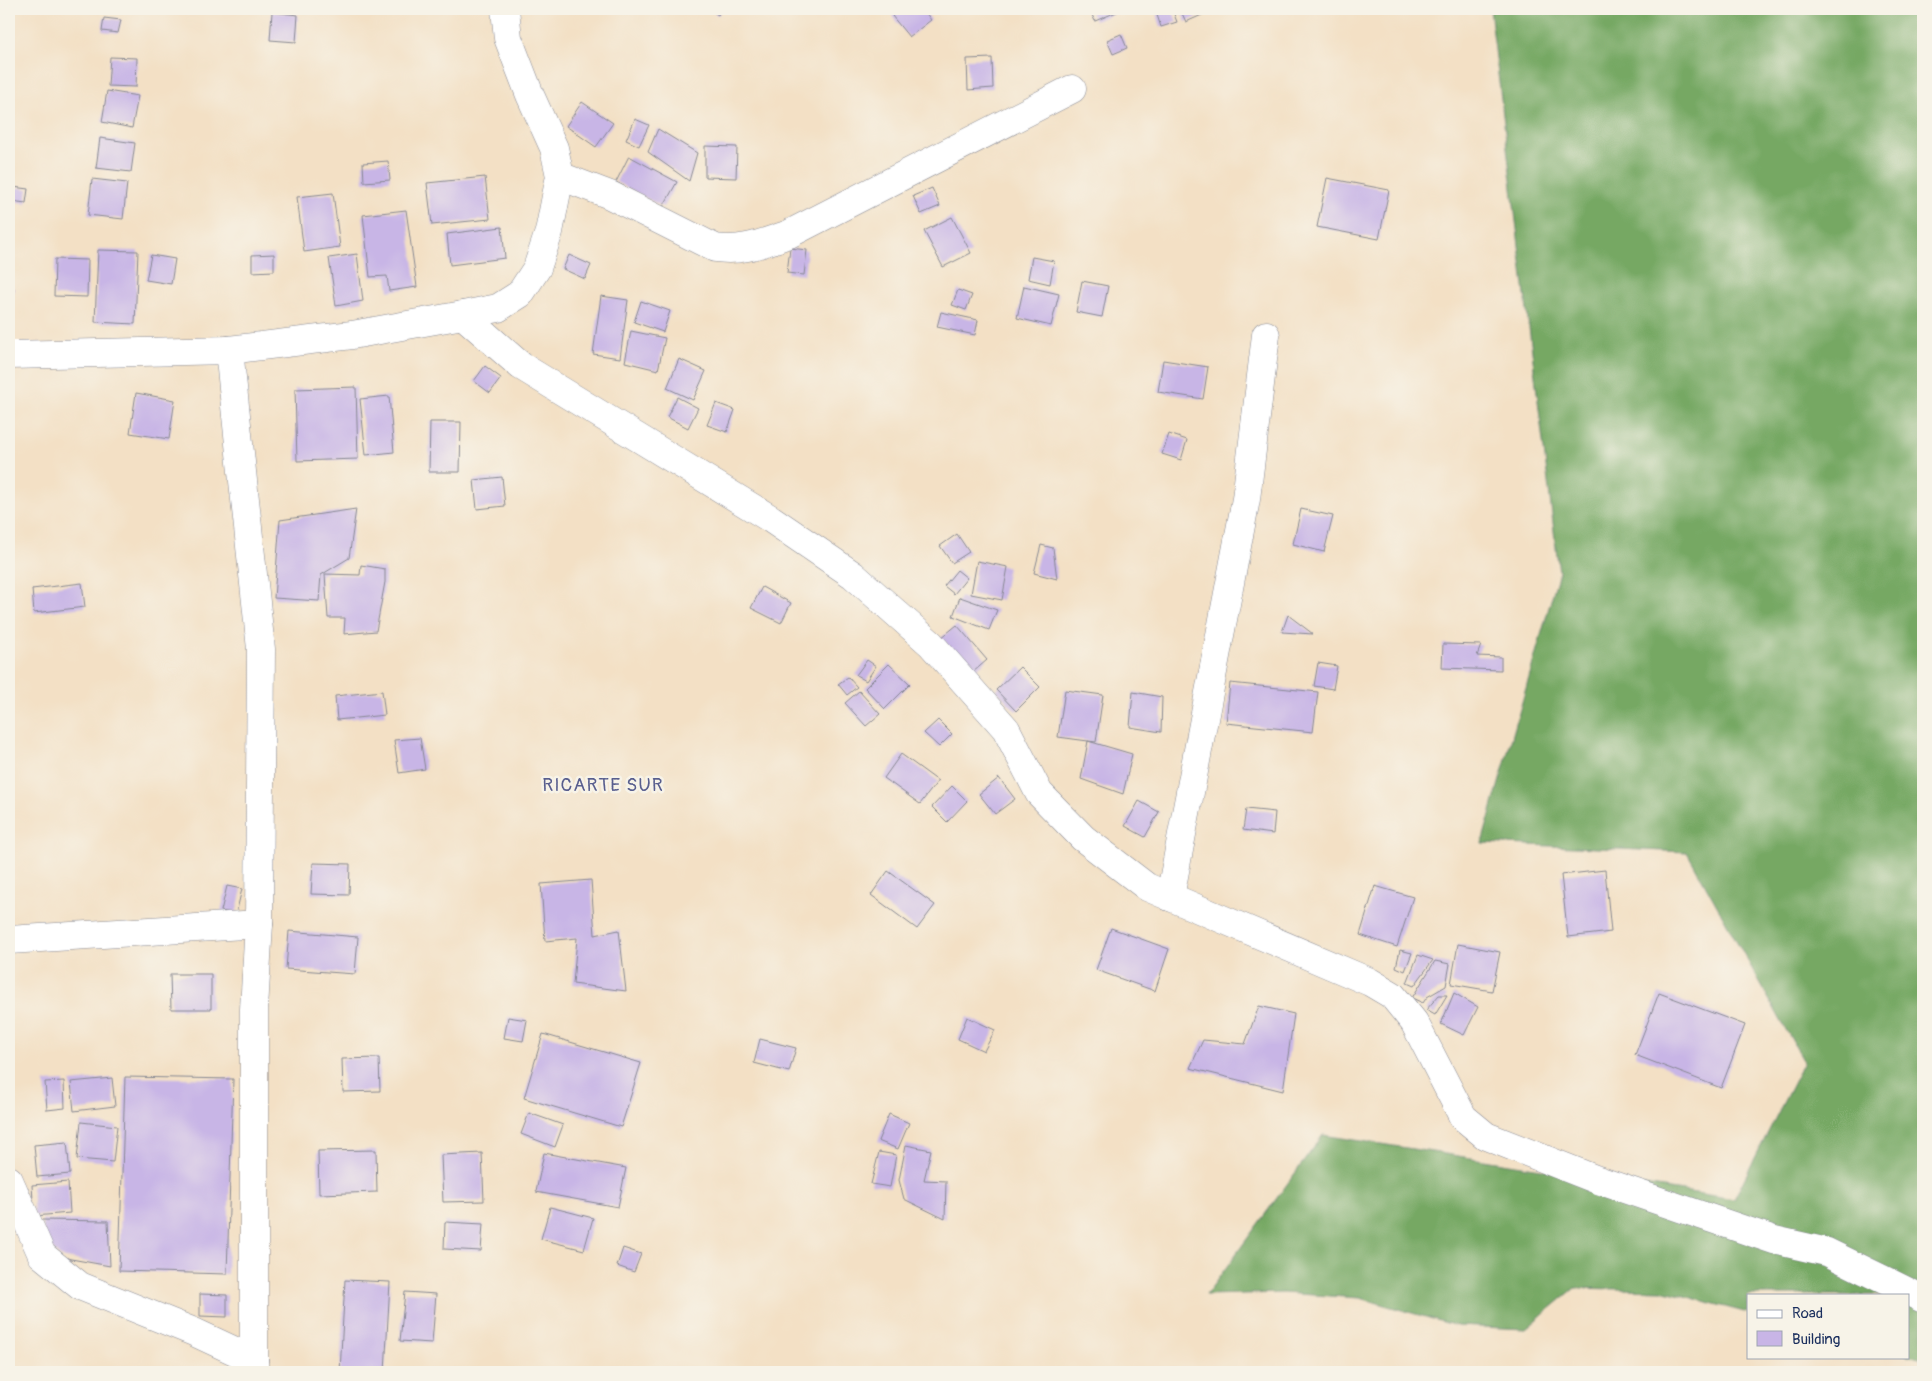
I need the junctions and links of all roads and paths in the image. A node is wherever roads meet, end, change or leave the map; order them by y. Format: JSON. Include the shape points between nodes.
{"nodes":[{"id":1,"x":505,"y":9,"type":"edge"},
{"id":2,"x":1072,"y":88,"type":"dead end"},
{"id":3,"x":560,"y":176,"type":"junction"},
{"id":4,"x":464,"y":315,"type":"junction"},
{"id":5,"x":1266,"y":335,"type":"dead end"},
{"id":6,"x":230,"y":350,"type":"junction"},
{"id":7,"x":9,"y":355,"type":"edge"},
{"id":8,"x":1170,"y":897,"type":"junction"},
{"id":9,"x":259,"y":924,"type":"junction"},
{"id":10,"x":9,"y":940,"type":"edge"},
{"id":11,"x":9,"y":1180,"type":"edge"},
{"id":12,"x":1923,"y":1299,"type":"edge"},
{"id":13,"x":254,"y":1366,"type":"edge"}],
"edges":[{"from":1,"to":3,"type":"street","via":[[508,38],[554,148]]},
{"from":2,"to":3,"type":"street","via":[[789,234],[733,251],[715,248],[610,195]]},
{"from":3,"to":4,"type":"street","via":[[538,268],[520,294],[498,308]]},
{"from":4,"to":6,"type":"street","via":[[352,335]]},
{"from":4,"to":8,"type":"street","via":[[521,366],[771,519],[853,575],[931,644],[1006,729],[1039,792],[1083,838],[1146,887]]},
{"from":5,"to":8,"type":"street","via":[[1246,499]]},
{"from":6,"to":7,"type":"street"},
{"from":6,"to":9,"type":"street","via":[[261,649]]},
{"from":8,"to":12,"type":"street","via":[[1370,982],[1392,996],[1414,1022],[1464,1117],[1486,1136],[1594,1179],[1774,1240],[1827,1252]]},
{"from":9,"to":10,"type":"street"},
{"from":9,"to":13,"type":"street","via":[[254,1009]]},
{"from":11,"to":13,"type":"street","via":[[42,1255],[80,1286],[194,1332]]}]}
